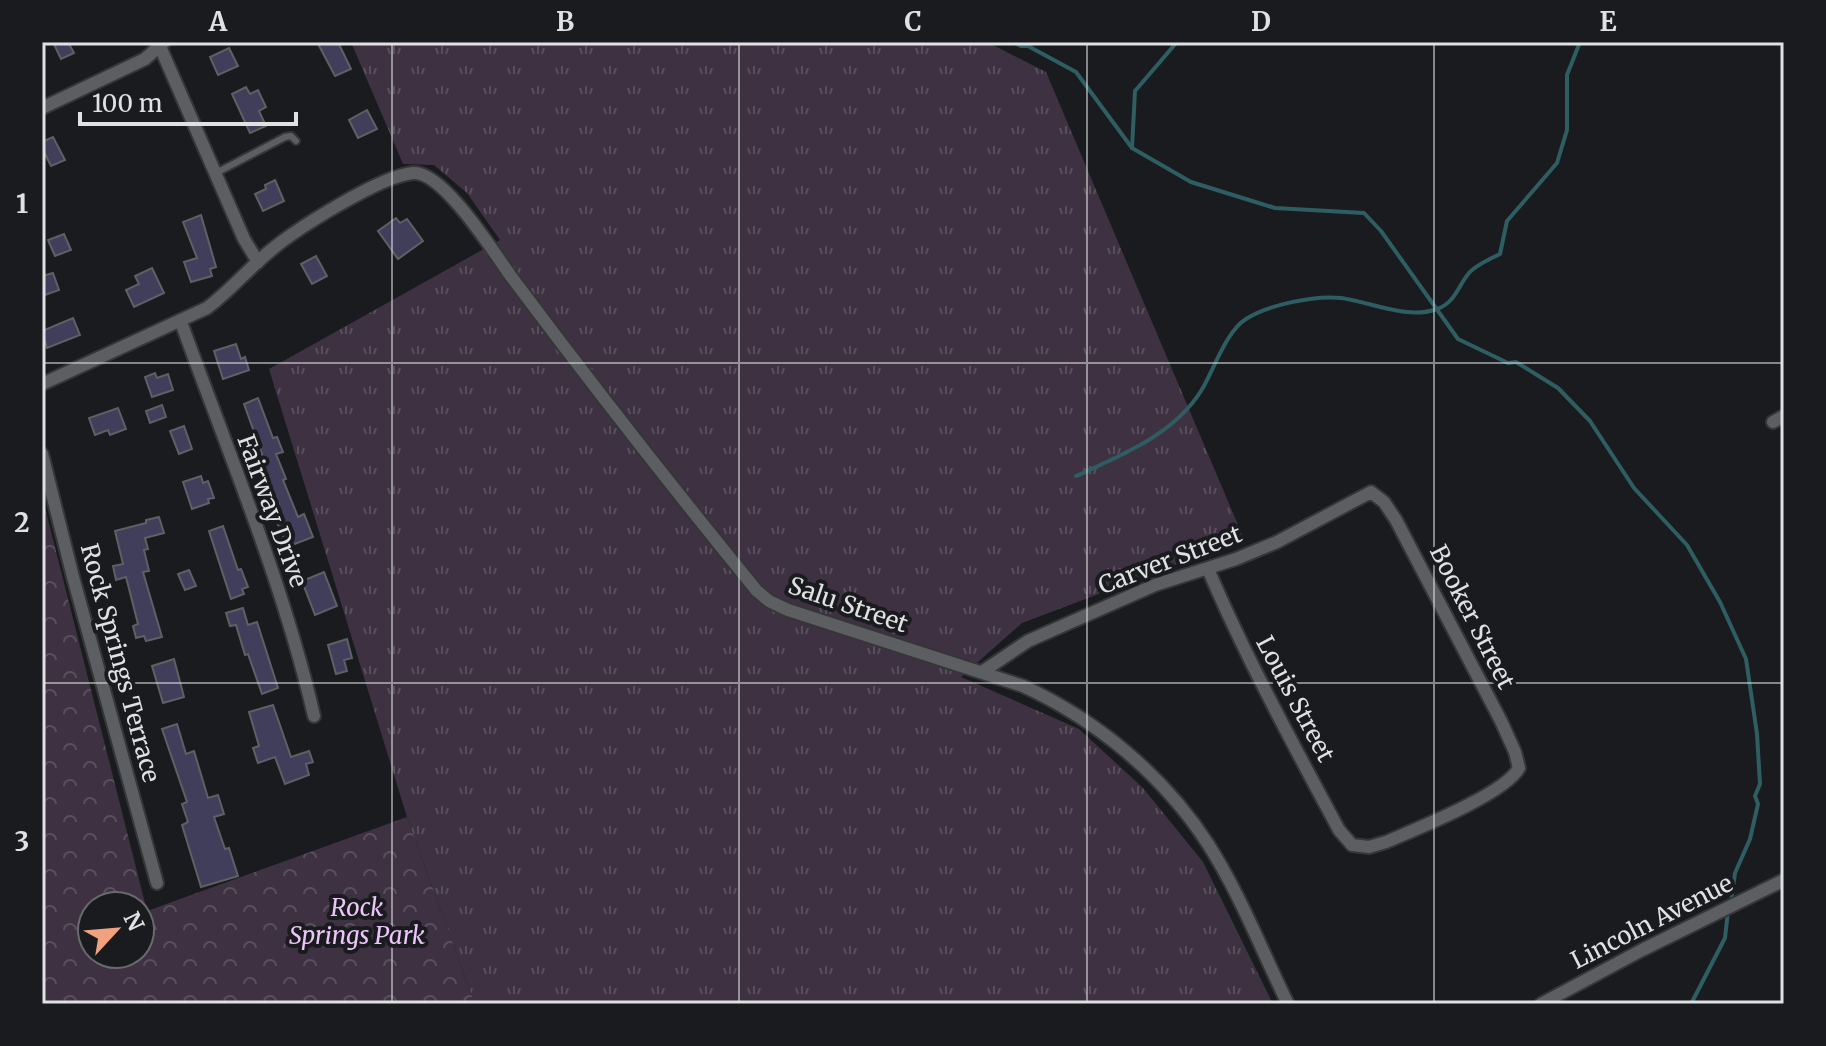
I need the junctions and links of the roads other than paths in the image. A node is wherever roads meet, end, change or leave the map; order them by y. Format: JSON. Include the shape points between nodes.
{"nodes":[{"id":1,"x":161,"y":44,"type":"edge"},
{"id":2,"x":42,"y":108,"type":"edge"},
{"id":3,"x":296,"y":141,"type":"dead end"},
{"id":4,"x":216,"y":173,"type":"junction"},
{"id":5,"x":258,"y":262,"type":"junction"},
{"id":6,"x":181,"y":322,"type":"junction"},
{"id":7,"x":42,"y":384,"type":"edge"},
{"id":8,"x":42,"y":454,"type":"edge"},
{"id":9,"x":1375,"y":493,"type":"joint"},
{"id":10,"x":1208,"y":569,"type":"junction"},
{"id":11,"x":982,"y":672,"type":"junction"},
{"id":12,"x":314,"y":716,"type":"dead end"},
{"id":13,"x":1352,"y":845,"type":"joint"},
{"id":14,"x":1784,"y":880,"type":"edge"},
{"id":15,"x":157,"y":883,"type":"dead end"},
{"id":16,"x":1288,"y":1004,"type":"edge"},
{"id":17,"x":1541,"y":1004,"type":"edge"}],
"edges":[{"from":1,"to":2,"type":"street","via":[[145,59]]},
{"from":1,"to":4,"type":"street"},
{"from":3,"to":4,"type":"lane","via":[[285,137]]},
{"from":4,"to":5,"type":"street"},
{"from":5,"to":6,"type":"street","via":[[226,294]]},
{"from":5,"to":11,"type":"street","name":"Salu Street","via":[[293,233],[383,183],[412,173],[433,178],[757,591],[788,610]]},
{"from":6,"to":7,"type":"street"},
{"from":6,"to":12,"type":"street","name":"Fairway Drive","via":[[278,591]]},
{"from":8,"to":15,"type":"street","name":"Rock Springs Terrace"},
{"from":9,"to":10,"type":"street","name":"Carver Street","via":[[1367,492],[1277,542]]},
{"from":9,"to":13,"type":"street","name":"Booker Street","via":[[1423,568],[1501,721],[1519,768],[1509,781],[1433,821],[1369,847]]},
{"from":10,"to":11,"type":"street","name":"Carver Street","via":[[1155,585],[1028,641]]},
{"from":10,"to":13,"type":"street","name":"Louis Street","via":[[1278,715]]},
{"from":11,"to":16,"type":"street","name":"Salu Street","via":[[1023,686],[1073,713],[1159,783],[1225,873]]},
{"from":14,"to":17,"type":"street","name":"Lincoln Avenue"}]}
